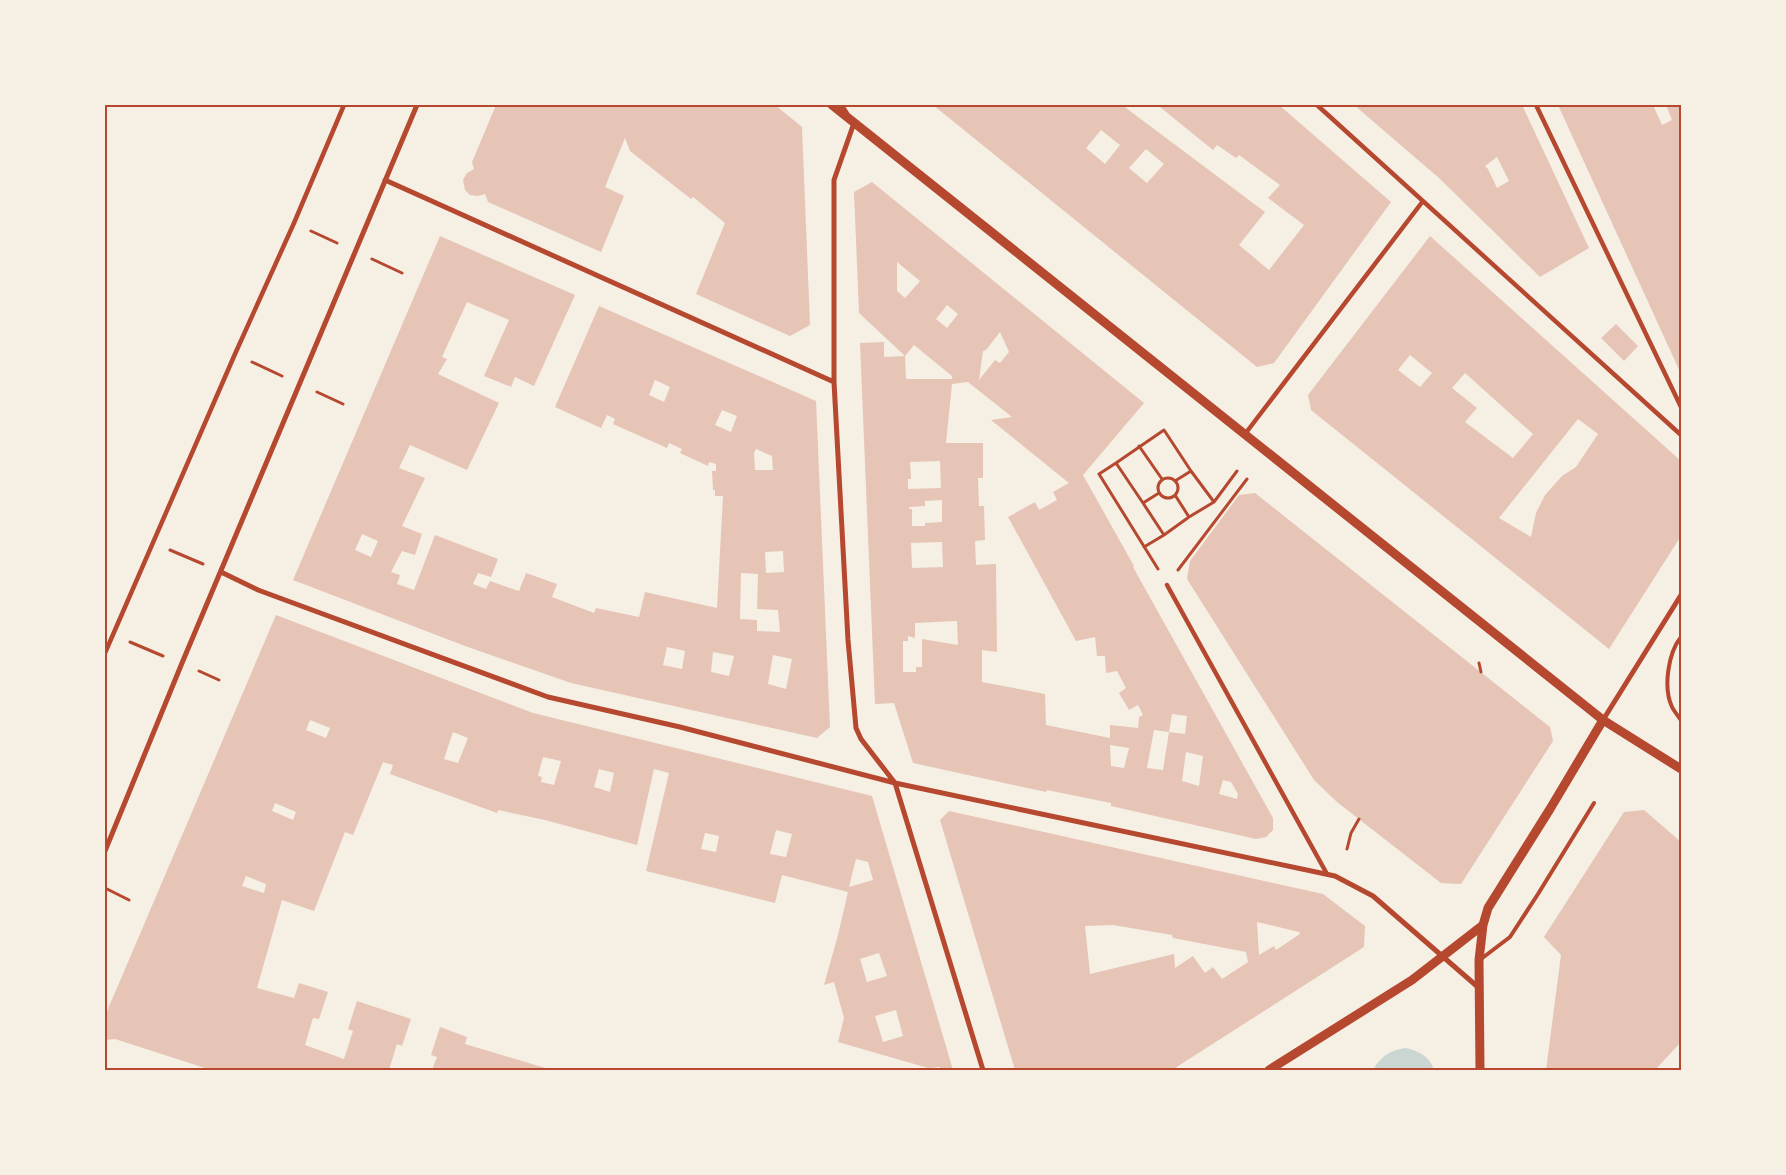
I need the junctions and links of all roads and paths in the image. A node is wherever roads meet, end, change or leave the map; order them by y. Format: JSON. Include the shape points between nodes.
{"nodes":[{"id":1,"x":344,"y":105,"type":"edge"},
{"id":2,"x":417,"y":105,"type":"edge"},
{"id":3,"x":832,"y":105,"type":"edge"},
{"id":4,"x":842,"y":105,"type":"edge"},
{"id":5,"x":1317,"y":105,"type":"edge"},
{"id":6,"x":1536,"y":105,"type":"edge"},
{"id":7,"x":854,"y":123,"type":"junction"},
{"id":8,"x":385,"y":180,"type":"junction"},
{"id":9,"x":1423,"y":201,"type":"junction"},
{"id":10,"x":834,"y":382,"type":"junction"},
{"id":11,"x":1681,"y":407,"type":"edge"},
{"id":12,"x":1245,"y":434,"type":"junction"},
{"id":13,"x":1681,"y":436,"type":"edge"},
{"id":14,"x":1139,"y":446,"type":"junction"},
{"id":15,"x":1116,"y":463,"type":"junction"},
{"id":16,"x":1237,"y":470,"type":"dead end"},
{"id":17,"x":1191,"y":471,"type":"junction"},
{"id":18,"x":1162,"y":479,"type":"junction"},
{"id":19,"x":1247,"y":479,"type":"dead end"},
{"id":20,"x":1176,"y":481,"type":"junction"},
{"id":21,"x":1159,"y":493,"type":"junction"},
{"id":22,"x":1175,"y":496,"type":"junction"},
{"id":23,"x":1214,"y":502,"type":"junction"},
{"id":24,"x":1143,"y":503,"type":"junction"},
{"id":25,"x":1190,"y":517,"type":"junction"},
{"id":26,"x":1164,"y":535,"type":"junction"},
{"id":27,"x":153,"y":543,"type":"junction"},
{"id":28,"x":1144,"y":547,"type":"junction"},
{"id":29,"x":221,"y":572,"type":"junction"},
{"id":30,"x":1167,"y":585,"type":"junction"},
{"id":31,"x":1681,"y":595,"type":"edge"},
{"id":32,"x":1681,"y":637,"type":"edge"},
{"id":33,"x":105,"y":653,"type":"edge"},
{"id":34,"x":1479,"y":663,"type":"dead end"},
{"id":35,"x":1481,"y":672,"type":"dead end"},
{"id":36,"x":1603,"y":720,"type":"junction"},
{"id":37,"x":1681,"y":720,"type":"edge"},
{"id":38,"x":1681,"y":768,"type":"edge"},
{"id":39,"x":896,"y":783,"type":"junction"},
{"id":40,"x":1594,"y":803,"type":"dead end"},
{"id":41,"x":1359,"y":819,"type":"dead end"},
{"id":42,"x":1347,"y":849,"type":"dead end"},
{"id":43,"x":105,"y":851,"type":"edge"},
{"id":44,"x":1327,"y":874,"type":"junction"},
{"id":45,"x":105,"y":888,"type":"edge"},
{"id":46,"x":129,"y":900,"type":"dead end"},
{"id":47,"x":1483,"y":925,"type":"junction"},
{"id":48,"x":1442,"y":957,"type":"junction"},
{"id":49,"x":1479,"y":960,"type":"junction"},
{"id":50,"x":1479,"y":988,"type":"junction"},
{"id":51,"x":983,"y":1070,"type":"edge"},
{"id":52,"x":1269,"y":1070,"type":"edge"},
{"id":53,"x":1480,"y":1070,"type":"edge"}],
"edges":[{"from":1,"to":27,"type":"street"},
{"from":2,"to":8,"type":"street"},
{"from":3,"to":7,"type":"street"},
{"from":4,"to":7,"type":"lane"},
{"from":5,"to":9,"type":"street"},
{"from":6,"to":11,"type":"street"},
{"from":7,"to":10,"type":"street","via":[[834,180]]},
{"from":7,"to":12,"type":"street"},
{"from":8,"to":10,"type":"street"},
{"from":8,"to":29,"type":"street"},
{"from":9,"to":12,"type":"street"},
{"from":9,"to":13,"type":"street"},
{"from":10,"to":39,"type":"street","via":[[856,728]]},
{"from":12,"to":36,"type":"street"},
{"from":14,"to":15,"type":"path"},
{"from":14,"to":17,"type":"path","via":[[1164,430]]},
{"from":14,"to":18,"type":"path"},
{"from":15,"to":24,"type":"path"},
{"from":15,"to":28,"type":"path","via":[[1099,474]]},
{"from":16,"to":23,"type":"path"},
{"from":17,"to":20,"type":"path"},
{"from":17,"to":23,"type":"path"},
{"from":18,"to":20,"type":"path"},
{"from":18,"to":21,"type":"path","via":[[1158,485]]},
{"from":19,"to":30,"type":"path"},
{"from":20,"to":22,"type":"path"},
{"from":21,"to":22,"type":"path","via":[[1166,498]]},
{"from":21,"to":24,"type":"path"},
{"from":22,"to":25,"type":"path"},
{"from":23,"to":25,"type":"path"},
{"from":24,"to":26,"type":"path"},
{"from":25,"to":26,"type":"path"},
{"from":26,"to":28,"type":"path"},
{"from":27,"to":29,"type":"path"},
{"from":27,"to":33,"type":"street"},
{"from":28,"to":30,"type":"path"},
{"from":29,"to":39,"type":"street","via":[[258,590],[548,697],[680,727]]},
{"from":29,"to":43,"type":"street"},
{"from":30,"to":44,"type":"street"},
{"from":31,"to":36,"type":"street"},
{"from":32,"to":37,"type":"lane","via":[[1670,659],[1667,684],[1672,706]]},
{"from":34,"to":35,"type":"path"},
{"from":36,"to":38,"type":"street"},
{"from":36,"to":47,"type":"street","via":[[1488,908]]},
{"from":39,"to":44,"type":"street"},
{"from":39,"to":51,"type":"street"},
{"from":40,"to":49,"type":"lane","via":[[1510,936]]},
{"from":41,"to":42,"type":"path"},
{"from":44,"to":48,"type":"street","via":[[1373,896]]},
{"from":45,"to":46,"type":"path"},
{"from":47,"to":48,"type":"street"},
{"from":47,"to":49,"type":"street"},
{"from":48,"to":50,"type":"street"},
{"from":48,"to":52,"type":"street"},
{"from":49,"to":50,"type":"street"},
{"from":50,"to":53,"type":"street"}]}
